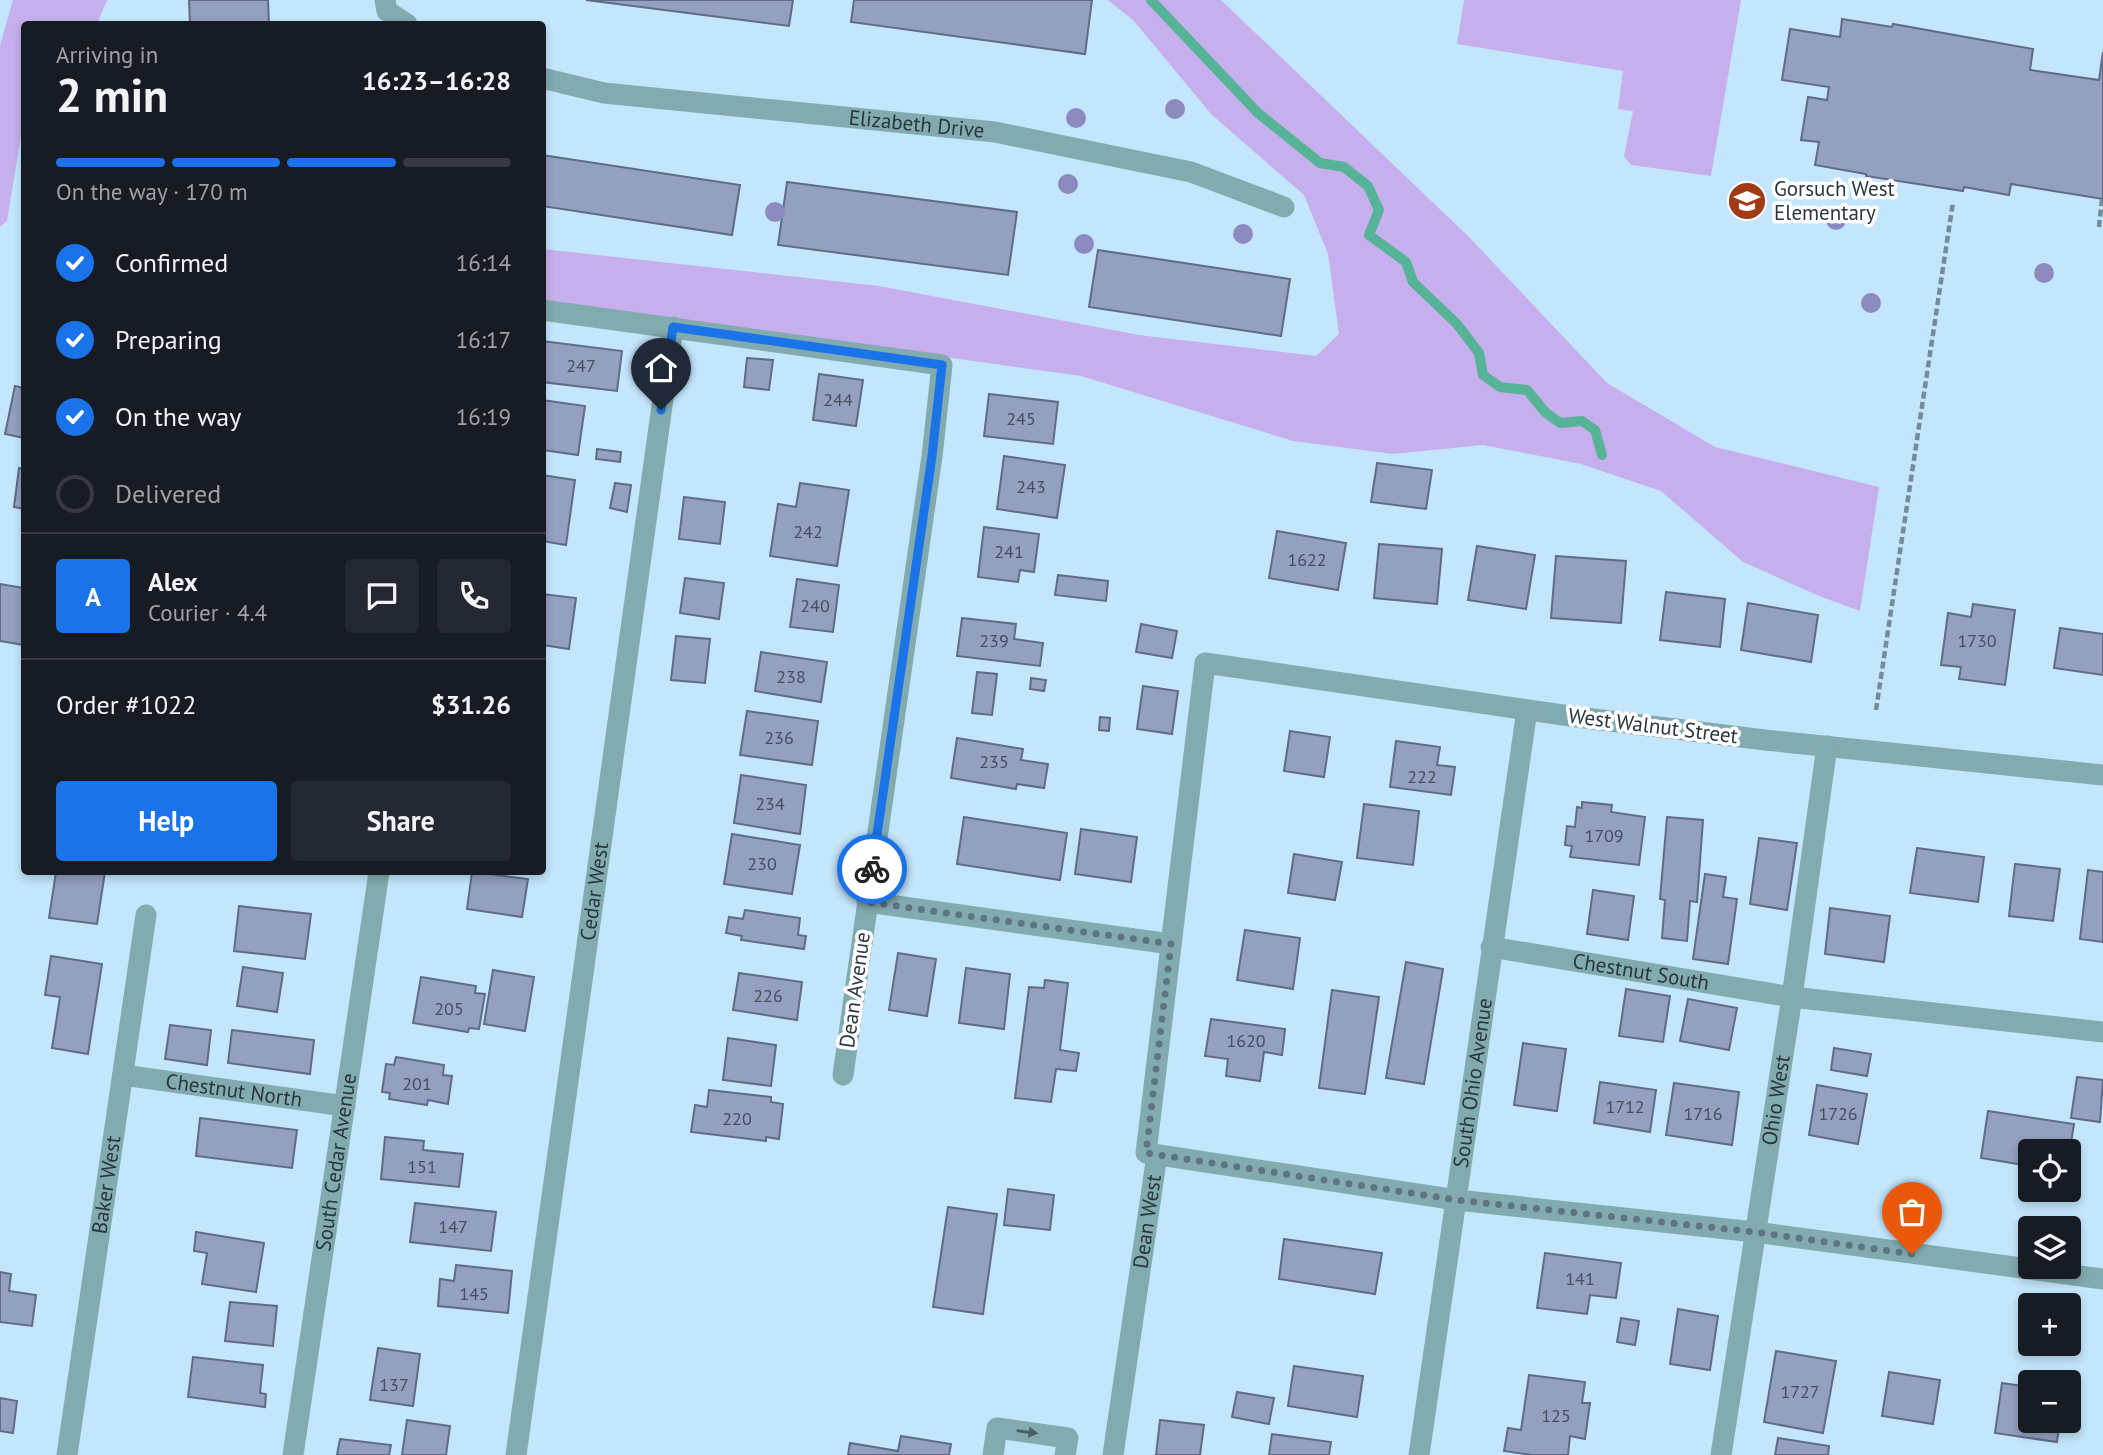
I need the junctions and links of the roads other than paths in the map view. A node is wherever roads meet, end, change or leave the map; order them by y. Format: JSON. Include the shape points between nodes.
{"nodes":[{"id":1,"x":385,"y":0,"type":"edge"},
{"id":2,"x":402,"y":21,"type":"edge"},
{"id":3,"x":546,"y":79,"type":"edge"},
{"id":4,"x":1283,"y":207,"type":"dead end"},
{"id":5,"x":546,"y":311,"type":"edge"},
{"id":6,"x":673,"y":327,"type":"junction"},
{"id":7,"x":1205,"y":663,"type":"joint"},
{"id":8,"x":1527,"y":710,"type":"junction"},
{"id":9,"x":1827,"y":746,"type":"junction"},
{"id":10,"x":2103,"y":775,"type":"edge"},
{"id":11,"x":379,"y":875,"type":"edge"},
{"id":12,"x":867,"y":902,"type":"junction"},
{"id":13,"x":146,"y":915,"type":"dead end"},
{"id":14,"x":1171,"y":944,"type":"junction"},
{"id":15,"x":1492,"y":947,"type":"junction"},
{"id":16,"x":1792,"y":997,"type":"junction"},
{"id":17,"x":2103,"y":1032,"type":"edge"},
{"id":18,"x":123,"y":1075,"type":"junction"},
{"id":19,"x":843,"y":1075,"type":"dead end"},
{"id":20,"x":345,"y":1106,"type":"junction"},
{"id":21,"x":1157,"y":1155,"type":"junction"},
{"id":22,"x":1457,"y":1200,"type":"junction"},
{"id":23,"x":1755,"y":1232,"type":"junction"},
{"id":24,"x":2103,"y":1279,"type":"edge"},
{"id":25,"x":67,"y":1455,"type":"edge"},
{"id":26,"x":293,"y":1455,"type":"edge"},
{"id":27,"x":516,"y":1455,"type":"edge"},
{"id":28,"x":993,"y":1455,"type":"edge"},
{"id":29,"x":1065,"y":1455,"type":"edge"},
{"id":30,"x":1113,"y":1455,"type":"edge"},
{"id":31,"x":1419,"y":1455,"type":"edge"},
{"id":32,"x":1721,"y":1455,"type":"edge"}],
"edges":[{"from":1,"to":2,"type":"street","via":[[387,11]]},
{"from":3,"to":4,"type":"street","name":"Elizabeth Drive","via":[[604,93],[995,132],[1191,172]]},
{"from":5,"to":6,"type":"street"},
{"from":6,"to":12,"type":"street","name":"Dean Avenue","via":[[942,365]]},
{"from":6,"to":27,"type":"street","name":"Cedar West"},
{"from":7,"to":8,"type":"street","name":"West Walnut Street"},
{"from":7,"to":14,"type":"street","name":"Dean West"},
{"from":8,"to":9,"type":"street","name":"West Walnut Street"},
{"from":8,"to":15,"type":"street","name":"South Ohio Avenue"},
{"from":9,"to":10,"type":"street","name":"West Walnut Street"},
{"from":9,"to":16,"type":"street","name":"Ohio West"},
{"from":11,"to":20,"type":"street","name":"South Cedar Avenue"},
{"from":12,"to":14,"type":"street"},
{"from":12,"to":19,"type":"street","name":"Dean Avenue"},
{"from":13,"to":18,"type":"street","name":"Baker West"},
{"from":14,"to":21,"type":"street","name":"Dean West","via":[[1146,1153]]},
{"from":15,"to":16,"type":"street","name":"Chestnut South"},
{"from":15,"to":22,"type":"street","name":"South Ohio Avenue"},
{"from":16,"to":17,"type":"street","name":"Chestnut South"},
{"from":16,"to":23,"type":"street","name":"Ohio West"},
{"from":18,"to":20,"type":"street","name":"Chestnut North"},
{"from":18,"to":25,"type":"street","name":"Baker West"},
{"from":20,"to":26,"type":"street","name":"South Cedar Avenue"},
{"from":21,"to":22,"type":"street"},
{"from":21,"to":30,"type":"street","name":"Dean West"},
{"from":22,"to":23,"type":"street"},
{"from":22,"to":31,"type":"street","name":"South Ohio Avenue"},
{"from":23,"to":24,"type":"street"},
{"from":23,"to":32,"type":"street","name":"Ohio West"},
{"from":28,"to":29,"type":"street","one_way":true,"via":[[997,1428],[1068,1438]]}]}
